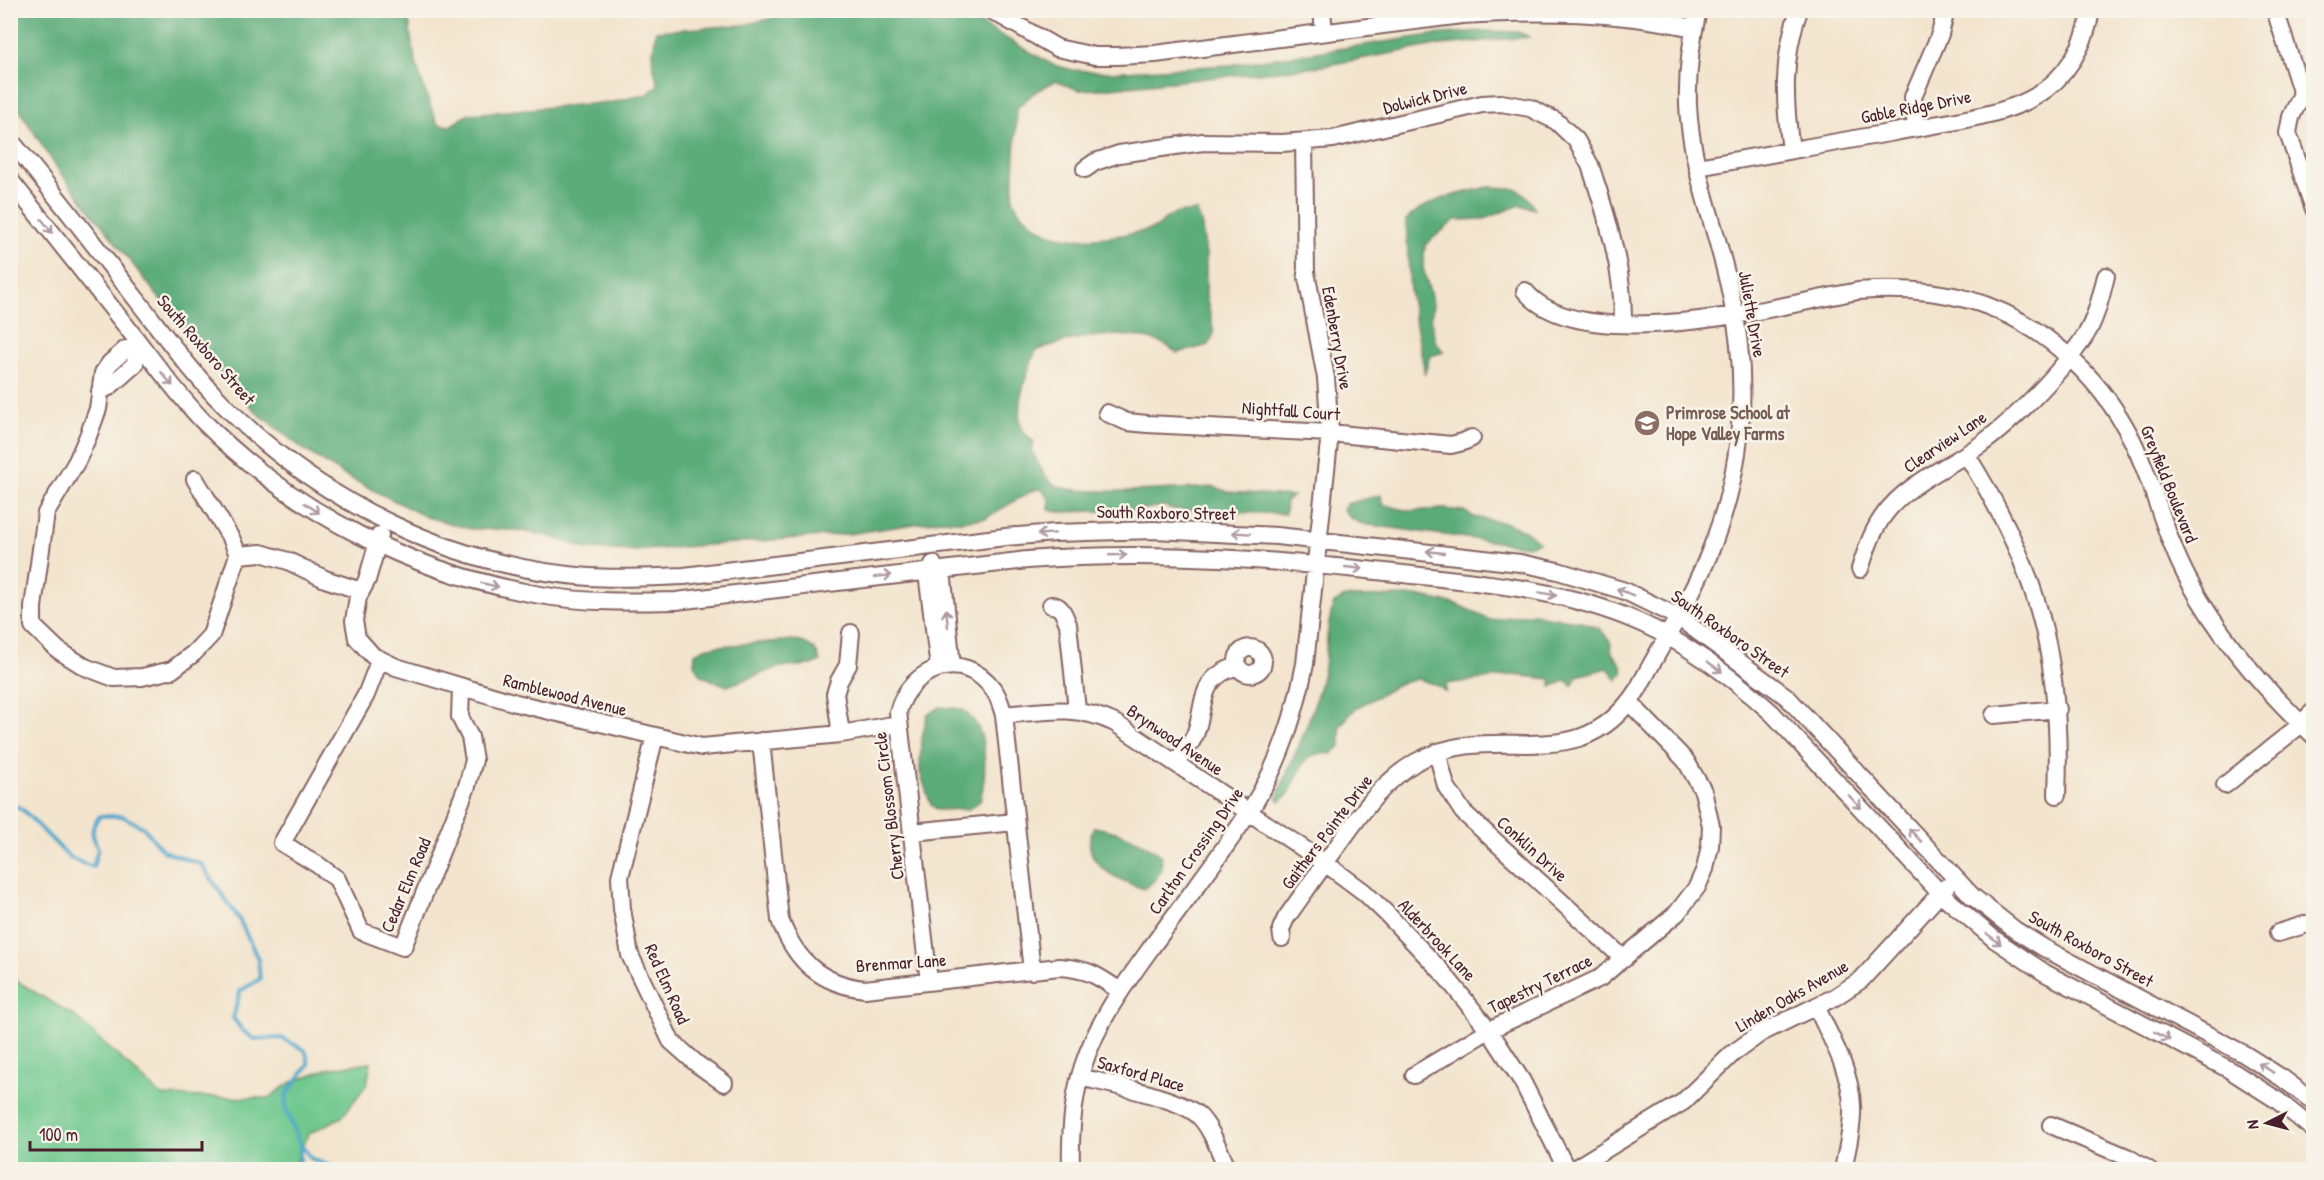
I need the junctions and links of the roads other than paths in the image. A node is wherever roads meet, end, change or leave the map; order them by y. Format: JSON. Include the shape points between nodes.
{"nodes":[{"id":1,"x":991,"y":10,"type":"edge"},
{"id":2,"x":1322,"y":10,"type":"edge"},
{"id":3,"x":1698,"y":10,"type":"edge"},
{"id":4,"x":1799,"y":10,"type":"edge"},
{"id":5,"x":1946,"y":10,"type":"edge"},
{"id":6,"x":2091,"y":10,"type":"edge"},
{"id":7,"x":2275,"y":10,"type":"edge"},
{"id":8,"x":1009,"y":16,"type":"edge"},
{"id":9,"x":1694,"y":28,"type":"junction"},
{"id":10,"x":1324,"y":32,"type":"junction"},
{"id":11,"x":2308,"y":96,"type":"edge"},
{"id":12,"x":1916,"y":128,"type":"junction"},
{"id":13,"x":10,"y":140,"type":"edge"},
{"id":14,"x":1304,"y":142,"type":"junction"},
{"id":15,"x":1791,"y":150,"type":"junction"},
{"id":16,"x":1697,"y":166,"type":"junction"},
{"id":17,"x":1085,"y":169,"type":"dead end"},
{"id":18,"x":10,"y":180,"type":"edge"},
{"id":19,"x":2313,"y":209,"type":"edge"},
{"id":20,"x":2106,"y":276,"type":"dead end"},
{"id":21,"x":1525,"y":291,"type":"dead end"},
{"id":22,"x":1734,"y":314,"type":"junction"},
{"id":23,"x":1623,"y":324,"type":"junction"},
{"id":24,"x":139,"y":350,"type":"junction"},
{"id":25,"x":2068,"y":357,"type":"junction"},
{"id":26,"x":1107,"y":413,"type":"dead end"},
{"id":27,"x":1330,"y":433,"type":"junction"},
{"id":28,"x":1472,"y":438,"type":"dead end"},
{"id":29,"x":1966,"y":454,"type":"junction"},
{"id":30,"x":195,"y":479,"type":"dead end"},
{"id":31,"x":385,"y":521,"type":"junction"},
{"id":32,"x":1318,"y":540,"type":"junction"},
{"id":33,"x":376,"y":545,"type":"junction"},
{"id":34,"x":931,"y":546,"type":"junction"},
{"id":35,"x":238,"y":555,"type":"junction"},
{"id":36,"x":1316,"y":564,"type":"junction"},
{"id":37,"x":1860,"y":569,"type":"dead end"},
{"id":38,"x":934,"y":572,"type":"junction"},
{"id":39,"x":361,"y":591,"type":"junction"},
{"id":40,"x":1051,"y":605,"type":"dead end"},
{"id":41,"x":1678,"y":617,"type":"junction"},
{"id":42,"x":851,"y":633,"type":"dead end"},
{"id":43,"x":1666,"y":635,"type":"junction"},
{"id":44,"x":380,"y":659,"type":"junction"},
{"id":45,"x":1238,"y":666,"type":"dead end"},
{"id":46,"x":945,"y":667,"type":"junction"},
{"id":47,"x":461,"y":688,"type":"junction"},
{"id":48,"x":1629,"y":702,"type":"junction"},
{"id":49,"x":2058,"y":709,"type":"junction"},
{"id":50,"x":1077,"y":710,"type":"junction"},
{"id":51,"x":2313,"y":711,"type":"edge"},
{"id":52,"x":1004,"y":715,"type":"junction"},
{"id":53,"x":1994,"y":715,"type":"dead end"},
{"id":54,"x":898,"y":724,"type":"junction"},
{"id":55,"x":2307,"y":730,"type":"edge"},
{"id":56,"x":841,"y":734,"type":"junction"},
{"id":57,"x":655,"y":736,"type":"junction"},
{"id":58,"x":761,"y":741,"type":"junction"},
{"id":59,"x":1437,"y":753,"type":"junction"},
{"id":60,"x":1176,"y":763,"type":"junction"},
{"id":61,"x":2225,"y":785,"type":"dead end"},
{"id":62,"x":2057,"y":795,"type":"dead end"},
{"id":63,"x":1249,"y":812,"type":"junction"},
{"id":64,"x":1015,"y":822,"type":"junction"},
{"id":65,"x":912,"y":832,"type":"junction"},
{"id":66,"x":1325,"y":863,"type":"junction"},
{"id":67,"x":1955,"y":878,"type":"junction"},
{"id":68,"x":1940,"y":893,"type":"junction"},
{"id":69,"x":2313,"y":922,"type":"edge"},
{"id":70,"x":2278,"y":933,"type":"dead end"},
{"id":71,"x":1282,"y":938,"type":"dead end"},
{"id":72,"x":1624,"y":959,"type":"junction"},
{"id":73,"x":1032,"y":971,"type":"junction"},
{"id":74,"x":929,"y":982,"type":"junction"},
{"id":75,"x":1120,"y":991,"type":"junction"},
{"id":76,"x":1816,"y":1006,"type":"junction"},
{"id":77,"x":1489,"y":1030,"type":"junction"},
{"id":78,"x":1414,"y":1075,"type":"dead end"},
{"id":79,"x":1080,"y":1077,"type":"junction"},
{"id":80,"x":724,"y":1083,"type":"dead end"},
{"id":81,"x":2313,"y":1102,"type":"edge"},
{"id":82,"x":2051,"y":1125,"type":"dead end"},
{"id":83,"x":2313,"y":1130,"type":"edge"},
{"id":84,"x":1071,"y":1170,"type":"edge"},
{"id":85,"x":1228,"y":1170,"type":"edge"},
{"id":86,"x":1568,"y":1170,"type":"edge"},
{"id":87,"x":1572,"y":1170,"type":"edge"},
{"id":88,"x":1843,"y":1170,"type":"edge"},
{"id":89,"x":2148,"y":1170,"type":"edge"}],
"edges":[{"from":1,"to":8,"type":"street"},
{"from":2,"to":10,"type":"street"},
{"from":3,"to":9,"type":"street","name":"Juliette Drive"},
{"from":4,"to":15,"type":"street","via":[[1785,78]]},
{"from":5,"to":12,"type":"street","via":[[1913,97]]},
{"from":6,"to":12,"type":"street","name":"Gable Ridge Drive","via":[[2075,56],[2037,96],[2003,111]]},
{"from":7,"to":11,"type":"street"},
{"from":8,"to":10,"type":"street","via":[[1057,48],[1095,56],[1155,54]]},
{"from":9,"to":10,"type":"street","via":[[1629,16],[1516,12]]},
{"from":9,"to":16,"type":"street","name":"Juliette Drive","via":[[1688,104]]},
{"from":11,"to":19,"type":"street","via":[[2291,117],[2288,133]]},
{"from":12,"to":15,"type":"street","name":"Gable Ridge Drive"},
{"from":13,"to":31,"type":"street","name":"South Roxboro Street","via":[[172,346],[224,405],[309,477]]},
{"from":14,"to":17,"type":"street","name":"Dolwick Drive","via":[[1203,142],[1119,154]]},
{"from":14,"to":23,"type":"street","name":"Dolwick Drive","via":[[1358,134],[1482,104],[1513,104],[1540,112],[1568,132],[1590,165],[1620,275]]},
{"from":14,"to":27,"type":"street","name":"Edenberry Drive","via":[[1306,272],[1326,378]]},
{"from":15,"to":16,"type":"street","name":"Gable Ridge Drive"},
{"from":16,"to":22,"type":"street","name":"Juliette Drive"},
{"from":18,"to":24,"type":"street","name":"South Roxboro Street","one_way":true},
{"from":20,"to":25,"type":"street","name":"Clearview Lane","via":[[2085,336]]},
{"from":21,"to":23,"type":"street","name":"Greyfield Boulevard","via":[[1539,304],[1568,316]]},
{"from":22,"to":23,"type":"street","name":"Greyfield Boulevard","via":[[1681,322]]},
{"from":22,"to":25,"type":"street","name":"Greyfield Boulevard","via":[[1858,291],[1916,290],[1971,300],[2000,311]]},
{"from":22,"to":41,"type":"street","name":"Juliette Drive","via":[[1742,361],[1739,451],[1713,544]]},
{"from":24,"to":33,"type":"street","name":"South Roxboro Street","one_way":true,"via":[[228,444],[289,492]]},
{"from":24,"to":35,"type":"street","via":[[135,364],[100,391],[98,409],[77,461],[46,513],[33,626],[58,650],[114,678],[172,670],[211,634]]},
{"from":25,"to":29,"type":"street","name":"Clearview Lane","via":[[2004,426]]},
{"from":25,"to":55,"type":"street","name":"Greyfield Boulevard","via":[[2093,382],[2125,425],[2172,547],[2220,633]]},
{"from":26,"to":27,"type":"street","name":"Nightfall Court","via":[[1126,422],[1147,424]]},
{"from":27,"to":28,"type":"street","name":"Nightfall Court","via":[[1450,445]]},
{"from":27,"to":32,"type":"street","name":"Edenberry Drive"},
{"from":29,"to":37,"type":"street","name":"Clearview Lane","via":[[1896,500],[1878,524]]},
{"from":29,"to":49,"type":"street","via":[[2005,519],[2030,579],[2048,642]]},
{"from":30,"to":35,"type":"street"},
{"from":31,"to":33,"type":"street","name":"Ramblewood Avenue"},
{"from":31,"to":34,"type":"street","name":"South Roxboro Street","via":[[457,550],[547,572],[589,577],[684,576]]},
{"from":32,"to":34,"type":"street","name":"South Roxboro Street","one_way":true,"via":[[1216,532],[1106,531]]},
{"from":32,"to":36,"type":"street","name":"Carlton Crossing Drive"},
{"from":41,"to":32,"type":"street","name":"South Roxboro Street","one_way":true,"via":[[1624,591],[1558,571],[1520,563]]},
{"from":33,"to":38,"type":"street","name":"South Roxboro Street","one_way":true,"via":[[445,573],[485,584],[586,600],[676,601]]},
{"from":33,"to":39,"type":"street","name":"Ramblewood Avenue"},
{"from":34,"to":38,"type":"street"},
{"from":35,"to":39,"type":"street","via":[[261,553]]},
{"from":38,"to":36,"type":"street","name":"South Roxboro Street","one_way":true,"via":[[1056,558],[1131,555]]},
{"from":36,"to":43,"type":"street","name":"South Roxboro Street","one_way":true,"via":[[1463,580],[1557,596],[1604,609]]},
{"from":36,"to":63,"type":"street","name":"Carlton Crossing Drive","via":[[1298,700],[1275,766]]},
{"from":38,"to":46,"type":"street","via":[[943,580]]},
{"from":39,"to":44,"type":"street","name":"Ramblewood Avenue","via":[[354,621],[357,638]]},
{"from":40,"to":50,"type":"street","via":[[1058,606],[1068,624]]},
{"from":41,"to":43,"type":"street","name":"Gaithers Pointe Drive"},
{"from":67,"to":41,"type":"street","name":"South Roxboro Street","one_way":true,"via":[[1787,697]]},
{"from":42,"to":56,"type":"street","via":[[848,665],[835,694]]},
{"from":43,"to":48,"type":"street","name":"Gaithers Pointe Drive"},
{"from":43,"to":68,"type":"street","name":"South Roxboro Street","one_way":true,"via":[[1711,663],[1772,713]]},
{"from":44,"to":47,"type":"street","name":"Ramblewood Avenue"},
{"from":44,"to":47,"type":"street","name":"Cedar Elm Road","via":[[366,695],[282,843],[337,879],[361,931],[403,947],[474,760],[470,736],[460,717]]},
{"from":45,"to":60,"type":"street","via":[[1222,673],[1207,689],[1197,730]]},
{"from":46,"to":52,"type":"street","via":[[962,667],[983,678],[995,691]]},
{"from":46,"to":54,"type":"street","name":"Cherry Blossom Circle","via":[[922,674],[910,685],[900,703]]},
{"from":47,"to":57,"type":"street","name":"Ramblewood Avenue"},
{"from":48,"to":59,"type":"street","name":"Gaithers Pointe Drive","via":[[1601,728],[1567,742],[1494,742]]},
{"from":48,"to":72,"type":"street","name":"Tapestry Terrace","via":[[1696,775],[1711,826],[1705,869],[1690,898]]},
{"from":49,"to":53,"type":"street"},
{"from":49,"to":62,"type":"street"},
{"from":50,"to":52,"type":"street","name":"Brynwood Avenue"},
{"from":50,"to":60,"type":"street","name":"Brynwood Avenue","via":[[1115,723]]},
{"from":51,"to":55,"type":"street"},
{"from":52,"to":64,"type":"street"},
{"from":54,"to":56,"type":"street","name":"Ramblewood Avenue"},
{"from":54,"to":65,"type":"street","name":"Cherry Blossom Circle"},
{"from":55,"to":61,"type":"street"},
{"from":56,"to":58,"type":"street","name":"Ramblewood Avenue"},
{"from":57,"to":58,"type":"street","name":"Ramblewood Avenue","via":[[702,747]]},
{"from":57,"to":80,"type":"street","name":"Red Elm Road","via":[[620,877],[630,955],[671,1041]]},
{"from":58,"to":74,"type":"street","name":"Brenmar Lane","via":[[780,920],[794,950],[820,975],[853,987]]},
{"from":59,"to":66,"type":"street","name":"Gaithers Pointe Drive","via":[[1381,788]]},
{"from":59,"to":72,"type":"street","name":"Conklin Drive","via":[[1446,786],[1463,812]]},
{"from":60,"to":63,"type":"street","name":"Brynwood Avenue"},
{"from":63,"to":66,"type":"street","name":"Alderbrook Lane"},
{"from":63,"to":75,"type":"street","name":"Carlton Crossing Drive"},
{"from":64,"to":65,"type":"street"},
{"from":64,"to":73,"type":"street"},
{"from":65,"to":74,"type":"street","name":"Cherry Blossom Circle"},
{"from":66,"to":71,"type":"street","name":"Gaithers Pointe Drive","via":[[1282,924]]},
{"from":66,"to":77,"type":"street","name":"Alderbrook Lane","via":[[1387,914],[1443,973]]},
{"from":67,"to":68,"type":"street","name":"Linden Oaks Avenue"},
{"from":81,"to":67,"type":"street","name":"South Roxboro Street","one_way":true,"via":[[2244,1054],[2027,938]]},
{"from":68,"to":76,"type":"street","name":"Linden Oaks Avenue","via":[[1861,980]]},
{"from":68,"to":83,"type":"street","name":"South Roxboro Street","one_way":true,"via":[[1994,939],[2036,967],[2230,1070],[2277,1100]]},
{"from":69,"to":70,"type":"street"},
{"from":72,"to":77,"type":"street","name":"Tapestry Terrace","via":[[1600,978]]},
{"from":73,"to":74,"type":"street","name":"Brenmar Lane"},
{"from":73,"to":75,"type":"street","name":"Brenmar Lane","via":[[1081,968]]},
{"from":75,"to":79,"type":"street","name":"Carlton Crossing Drive","via":[[1095,1034]]},
{"from":76,"to":87,"type":"street","name":"Linden Oaks Avenue","via":[[1761,1033],[1732,1054],[1674,1108]]},
{"from":76,"to":88,"type":"street","via":[[1844,1069],[1852,1098]]},
{"from":77,"to":78,"type":"street","name":"Tapestry Terrace"},
{"from":77,"to":86,"type":"street","name":"Alderbrook Lane","via":[[1522,1082]]},
{"from":79,"to":84,"type":"street","name":"Carlton Crossing Drive","via":[[1072,1119]]},
{"from":79,"to":85,"type":"street","name":"Saxford Place","via":[[1192,1110],[1205,1123]]},
{"from":82,"to":89,"type":"street"}]}
